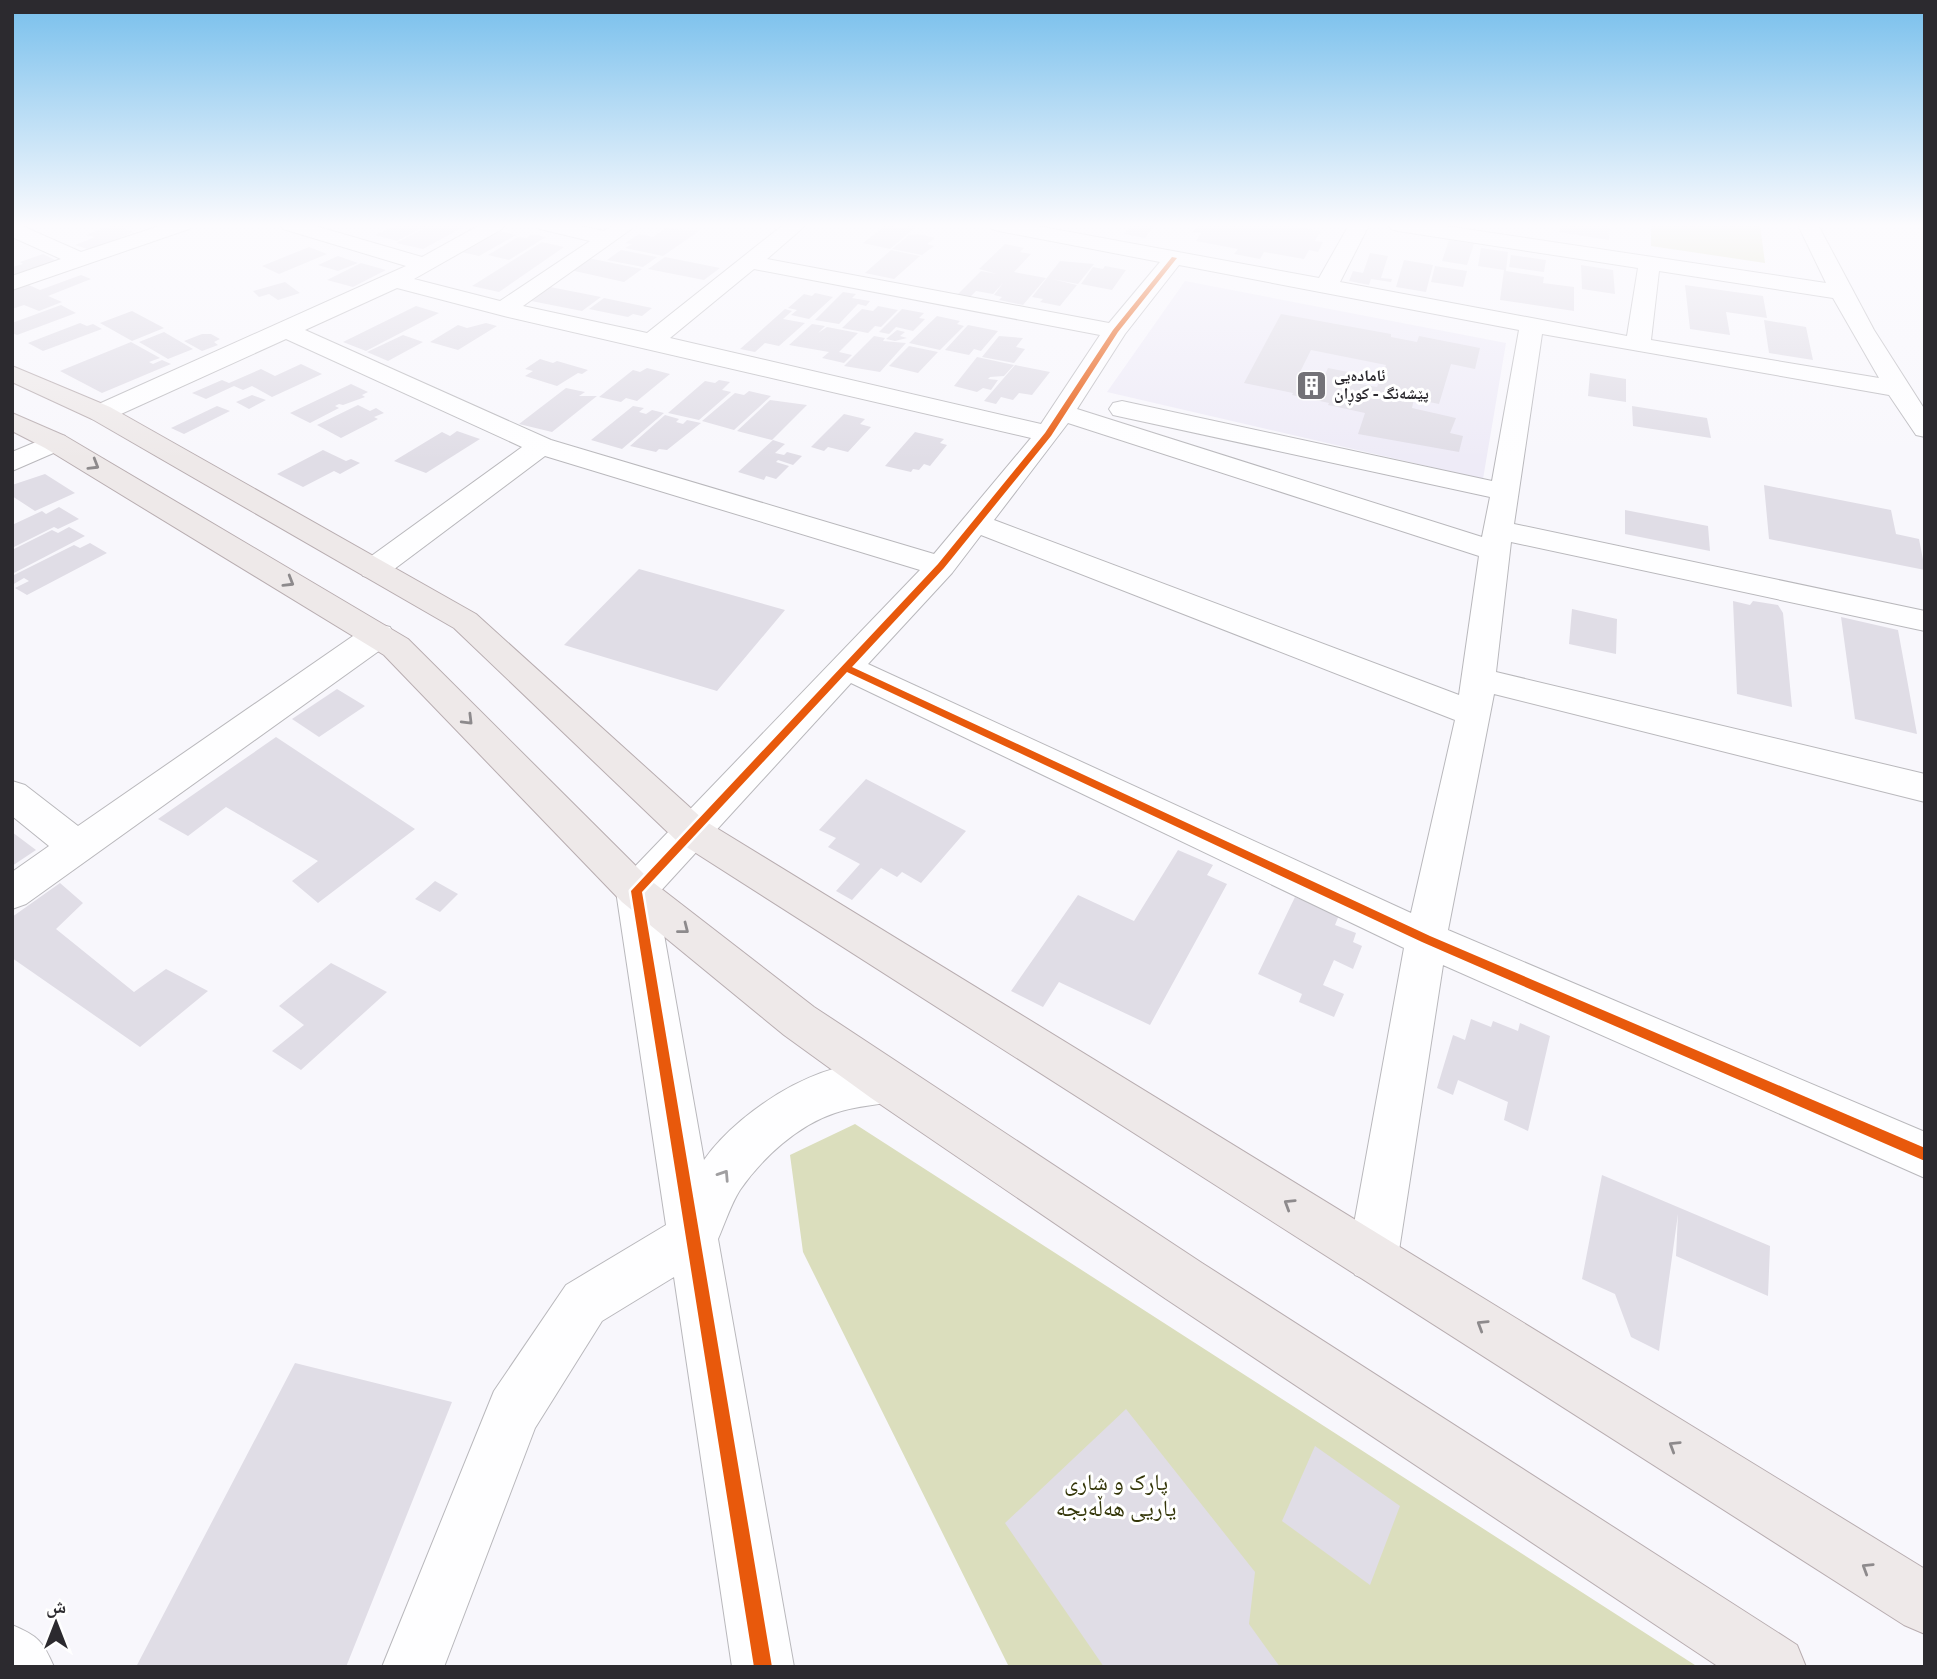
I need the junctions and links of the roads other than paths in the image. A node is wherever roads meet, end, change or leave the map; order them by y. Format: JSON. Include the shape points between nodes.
{"nodes":[{"id":1,"x":345,"y":303,"type":"edge"},
{"id":2,"x":482,"y":303,"type":"edge"},
{"id":3,"x":512,"y":303,"type":"edge"},
{"id":4,"x":699,"y":303,"type":"edge"},
{"id":5,"x":969,"y":303,"type":"edge"},
{"id":6,"x":1137,"y":303,"type":"edge"},
{"id":7,"x":1415,"y":303,"type":"edge"},
{"id":8,"x":1644,"y":303,"type":"edge"},
{"id":9,"x":1846,"y":303,"type":"edge"},
{"id":10,"x":504,"y":309,"type":"junction"},
{"id":11,"x":1532,"y":325,"type":"junction"},
{"id":12,"x":286,"y":330,"type":"junction"},
{"id":13,"x":1115,"y":331,"type":"junction"},
{"id":14,"x":652,"y":341,"type":"junction"},
{"id":15,"x":1639,"y":345,"type":"junction"},
{"id":16,"x":12,"y":373,"type":"edge"},
{"id":17,"x":1905,"y":381,"type":"junction"},
{"id":18,"x":101,"y":413,"type":"junction"},
{"id":19,"x":1060,"y":415,"type":"junction"},
{"id":20,"x":12,"y":421,"type":"edge"},
{"id":21,"x":1925,"y":429,"type":"edge"},
{"id":22,"x":55,"y":442,"type":"junction"},
{"id":23,"x":541,"y":446,"type":"junction"},
{"id":24,"x":12,"y":463,"type":"edge"},
{"id":25,"x":1505,"y":492,"type":"junction"},
{"id":26,"x":976,"y":523,"type":"junction"},
{"id":27,"x":1497,"y":541,"type":"junction"},
{"id":28,"x":941,"y":566,"type":"junction"},
{"id":29,"x":374,"y":569,"type":"junction"},
{"id":30,"x":1925,"y":621,"type":"edge"},
{"id":31,"x":378,"y":635,"type":"junction"},
{"id":32,"x":845,"y":667,"type":"junction"},
{"id":33,"x":1476,"y":696,"type":"junction"},
{"id":34,"x":1925,"y":788,"type":"edge"},
{"id":35,"x":12,"y":795,"type":"edge"},
{"id":36,"x":691,"y":831,"type":"junction"},
{"id":37,"x":77,"y":847,"type":"junction"},
{"id":38,"x":636,"y":891,"type":"junction"},
{"id":39,"x":12,"y":893,"type":"edge"},
{"id":40,"x":1426,"y":939,"type":"junction"},
{"id":41,"x":887,"y":1083,"type":"junction"},
{"id":42,"x":1925,"y":1155,"type":"edge"},
{"id":43,"x":694,"y":1236,"type":"junction"},
{"id":44,"x":1373,"y":1257,"type":"junction"},
{"id":45,"x":1925,"y":1604,"type":"edge"},
{"id":46,"x":12,"y":1656,"type":"edge"},
{"id":47,"x":23,"y":1667,"type":"edge"},
{"id":48,"x":413,"y":1667,"type":"edge"},
{"id":49,"x":763,"y":1667,"type":"edge"},
{"id":50,"x":1775,"y":1667,"type":"edge"}],
"edges":[{"from":1,"to":12,"type":"street"},
{"from":2,"to":10,"type":"street"},
{"from":3,"to":10,"type":"street"},
{"from":4,"to":14,"type":"street"},
{"from":5,"to":13,"type":"street"},
{"from":6,"to":13,"type":"street"},
{"from":7,"to":11,"type":"street"},
{"from":8,"to":15,"type":"street"},
{"from":9,"to":17,"type":"street","via":[[1881,366]]},
{"from":10,"to":14,"type":"street"},
{"from":11,"to":15,"type":"street"},
{"from":11,"to":25,"type":"street"},
{"from":12,"to":18,"type":"street"},
{"from":12,"to":23,"type":"street"},
{"from":13,"to":19,"type":"street"},
{"from":14,"to":19,"type":"street"},
{"from":15,"to":17,"type":"street"},
{"from":16,"to":18,"type":"main road"},
{"from":17,"to":21,"type":"street"},
{"from":18,"to":29,"type":"main road"},
{"from":19,"to":25,"type":"street"},
{"from":19,"to":26,"type":"street"},
{"from":19,"to":27,"type":"street"},
{"from":20,"to":22,"type":"main road"},
{"from":22,"to":24,"type":"street"},
{"from":22,"to":31,"type":"main road","one_way":true},
{"from":23,"to":28,"type":"street"},
{"from":23,"to":29,"type":"street"},
{"from":25,"to":27,"type":"street"},
{"from":26,"to":28,"type":"street"},
{"from":26,"to":33,"type":"street"},
{"from":27,"to":30,"type":"street"},
{"from":27,"to":33,"type":"street"},
{"from":28,"to":32,"type":"street"},
{"from":29,"to":36,"type":"main road","via":[[465,621]]},
{"from":31,"to":37,"type":"street"},
{"from":31,"to":38,"type":"main road","one_way":true,"via":[[396,647]]},
{"from":32,"to":36,"type":"street"},
{"from":32,"to":40,"type":"street"},
{"from":33,"to":34,"type":"street"},
{"from":33,"to":40,"type":"street"},
{"from":35,"to":37,"type":"street"},
{"from":36,"to":38,"type":"street"},
{"from":44,"to":36,"type":"main road","one_way":true},
{"from":37,"to":39,"type":"street"},
{"from":38,"to":41,"type":"main road","one_way":true,"via":[[799,1021]]},
{"from":38,"to":43,"type":"street"},
{"from":40,"to":42,"type":"street"},
{"from":40,"to":44,"type":"street"},
{"from":43,"to":41,"type":"street","one_way":true,"via":[[722,1175],[746,1146],[789,1111],[828,1093]]},
{"from":41,"to":50,"type":"main road"},
{"from":43,"to":48,"type":"street","via":[[584,1303],[514,1411]]},
{"from":43,"to":49,"type":"street"},
{"from":45,"to":44,"type":"main road","one_way":true},
{"from":46,"to":47,"type":"street"}]}
